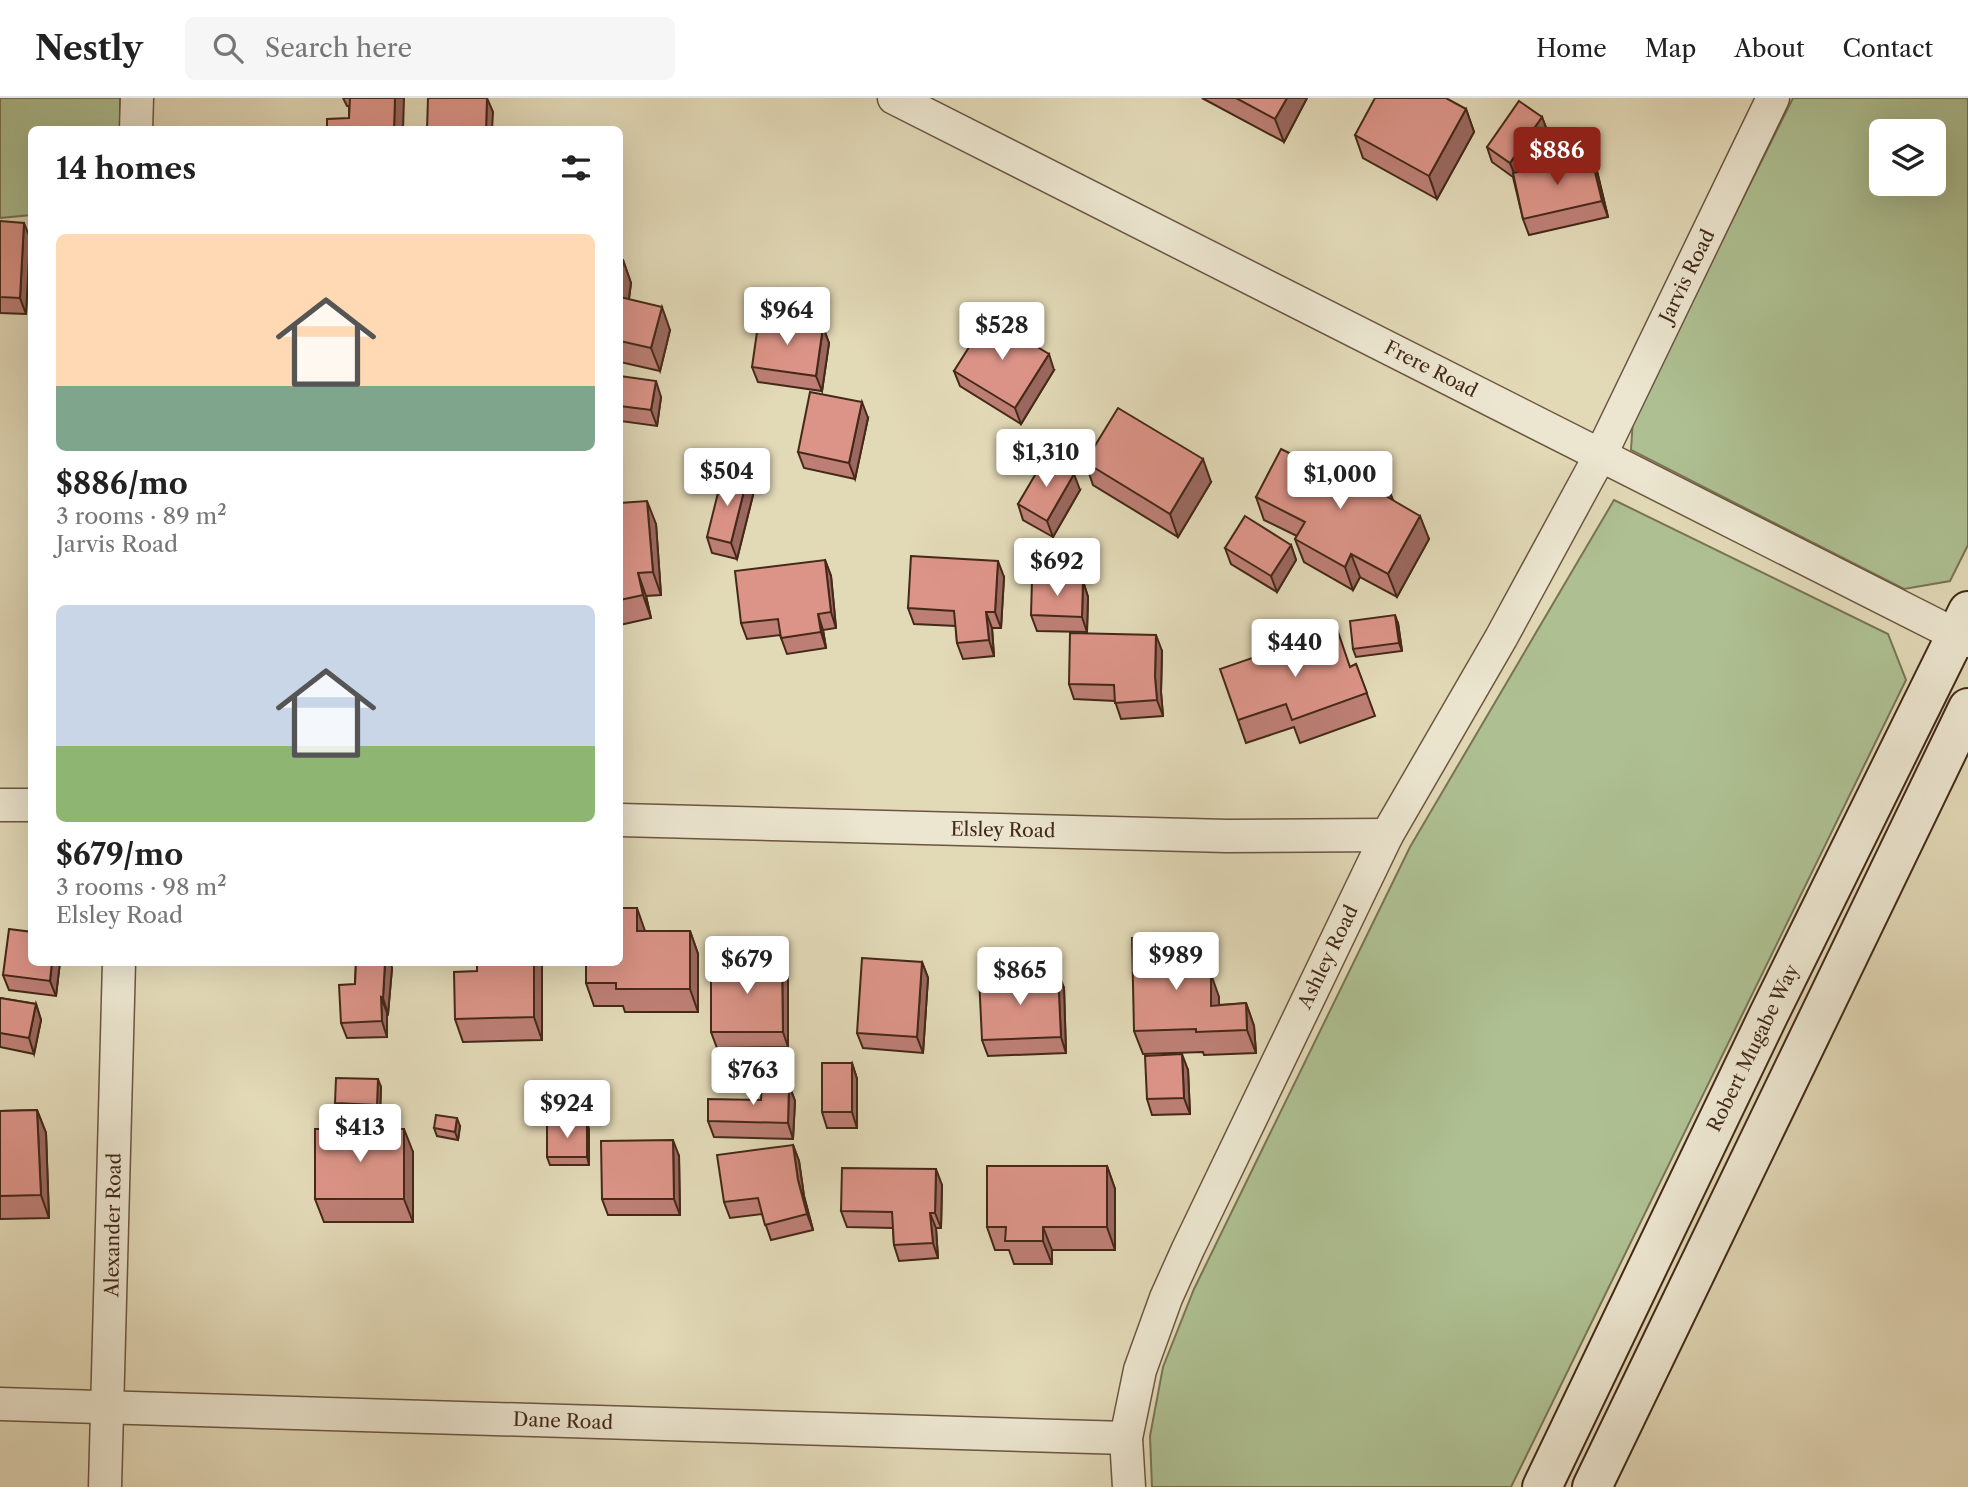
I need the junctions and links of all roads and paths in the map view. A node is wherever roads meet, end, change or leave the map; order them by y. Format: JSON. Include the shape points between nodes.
{"nodes":[{"id":1,"x":137,"y":98,"type":"edge"},
{"id":2,"x":894,"y":98,"type":"edge"},
{"id":3,"x":1773,"y":98,"type":"edge"},
{"id":4,"x":136,"y":126,"type":"edge"},
{"id":5,"x":1601,"y":454,"type":"junction"},
{"id":6,"x":1964,"y":629,"type":"edge"},
{"id":7,"x":1968,"y":708,"type":"edge"},
{"id":8,"x":0,"y":805,"type":"edge"},
{"id":9,"x":28,"y":805,"type":"edge"},
{"id":10,"x":623,"y":820,"type":"edge"},
{"id":11,"x":1388,"y":835,"type":"junction"},
{"id":12,"x":119,"y":966,"type":"edge"},
{"id":13,"x":0,"y":1404,"type":"edge"},
{"id":14,"x":108,"y":1407,"type":"junction"},
{"id":15,"x":1126,"y":1438,"type":"junction"},
{"id":16,"x":1564,"y":1443,"type":"junction"},
{"id":17,"x":1602,"y":1477,"type":"edge"},
{"id":18,"x":105,"y":1487,"type":"edge"},
{"id":19,"x":1129,"y":1487,"type":"edge"},
{"id":20,"x":1542,"y":1487,"type":"edge"},
{"id":21,"x":1550,"y":1487,"type":"edge"}],
"edges":[{"from":1,"to":4,"type":"street"},
{"from":2,"to":5,"type":"street","name":"Frere Road"},
{"from":3,"to":5,"type":"street","name":"Jarvis Road"},
{"from":5,"to":6,"type":"street","name":"Frere Road"},
{"from":5,"to":11,"type":"street","name":"Ashley Road"},
{"from":6,"to":16,"type":"main road","name":"Robert Mugabe Way","via":[[1775,1002]]},
{"from":7,"to":17,"type":"main road"},
{"from":8,"to":9,"type":"street"},
{"from":10,"to":11,"type":"street","name":"Elsley Road","via":[[1227,836]]},
{"from":11,"to":15,"type":"street","name":"Ashley Road","via":[[1166,1298],[1140,1370]]},
{"from":12,"to":14,"type":"street","name":"Alexander Road"},
{"from":13,"to":14,"type":"street","name":"Dane Road"},
{"from":14,"to":15,"type":"street","name":"Dane Road"},
{"from":14,"to":18,"type":"street","name":"Alexander Road"},
{"from":15,"to":19,"type":"street","name":"Ashley Road"},
{"from":16,"to":20,"type":"main road","name":"Robert Mugabe Way"},
{"from":16,"to":21,"type":"street"}]}
